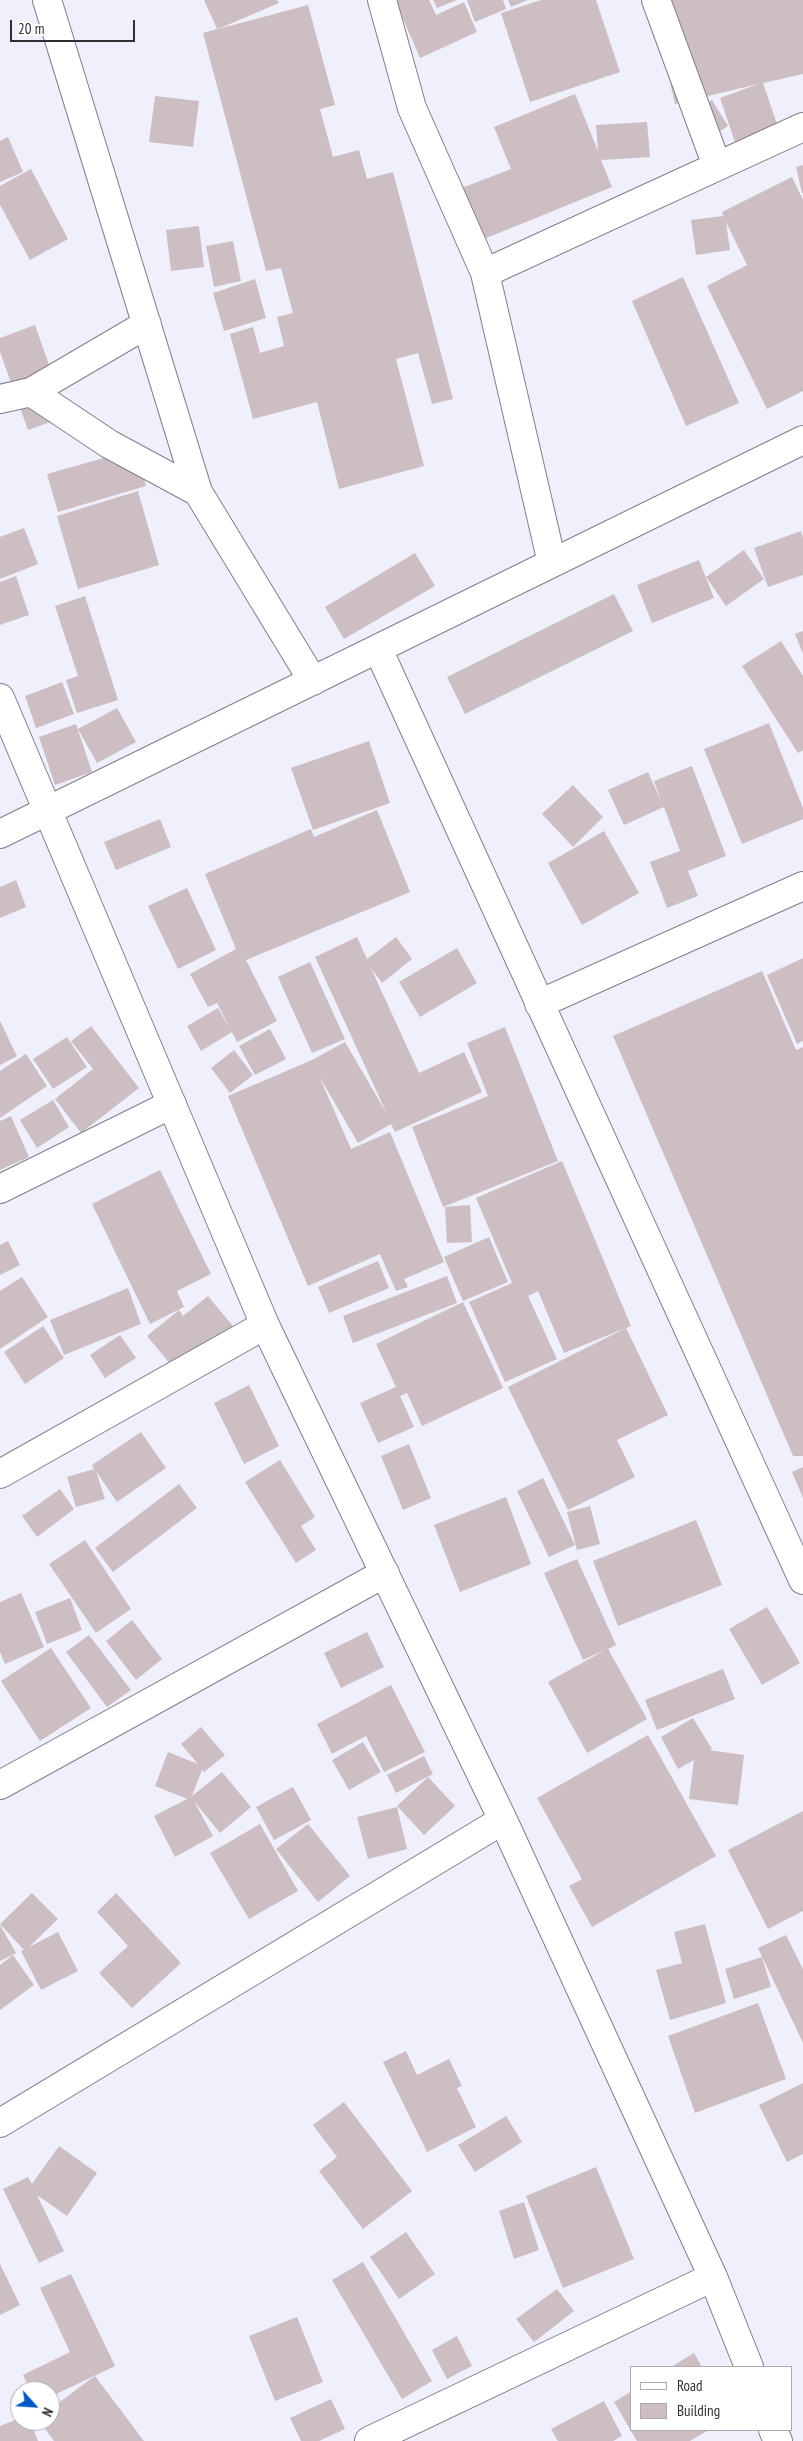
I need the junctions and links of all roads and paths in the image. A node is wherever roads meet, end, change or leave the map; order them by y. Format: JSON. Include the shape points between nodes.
{"nodes":[{"id":1,"x":48,"y":0,"type":"edge"},
{"id":2,"x":382,"y":0,"type":"edge"},
{"id":3,"x":656,"y":0,"type":"edge"},
{"id":4,"x":803,"y":127,"type":"edge"},
{"id":5,"x":717,"y":166,"type":"junction"},
{"id":6,"x":485,"y":273,"type":"junction"},
{"id":7,"x":147,"y":324,"type":"junction"},
{"id":8,"x":31,"y":392,"type":"junction"},
{"id":9,"x":0,"y":399,"type":"edge"},
{"id":10,"x":803,"y":440,"type":"edge"},
{"id":11,"x":198,"y":492,"type":"junction"},
{"id":12,"x":552,"y":563,"type":"junction"},
{"id":13,"x":378,"y":649,"type":"junction"},
{"id":14,"x":313,"y":681,"type":"junction"},
{"id":15,"x":0,"y":698,"type":"edge"},
{"id":16,"x":48,"y":811,"type":"junction"},
{"id":17,"x":0,"y":834,"type":"edge"},
{"id":18,"x":803,"y":886,"type":"edge"},
{"id":19,"x":540,"y":1004,"type":"junction"},
{"id":20,"x":172,"y":1104,"type":"junction"},
{"id":21,"x":0,"y":1189,"type":"edge"},
{"id":22,"x":265,"y":1325,"type":"junction"},
{"id":23,"x":0,"y":1474,"type":"edge"},
{"id":24,"x":385,"y":1573,"type":"junction"},
{"id":25,"x":803,"y":1580,"type":"edge"},
{"id":26,"x":0,"y":1785,"type":"edge"},
{"id":27,"x":503,"y":1820,"type":"junction"},
{"id":28,"x":0,"y":2123,"type":"edge"},
{"id":29,"x":713,"y":2277,"type":"junction"},
{"id":30,"x":749,"y":2366,"type":"edge"},
{"id":31,"x":369,"y":2441,"type":"edge"}],
"edges":[{"from":1,"to":7,"type":"street"},
{"from":2,"to":6,"type":"street","via":[[412,108]]},
{"from":3,"to":5,"type":"street"},
{"from":4,"to":5,"type":"street"},
{"from":5,"to":6,"type":"street"},
{"from":6,"to":12,"type":"street"},
{"from":7,"to":8,"type":"street"},
{"from":7,"to":11,"type":"street"},
{"from":8,"to":9,"type":"street"},
{"from":8,"to":11,"type":"street","via":[[109,444]]},
{"from":10,"to":12,"type":"street"},
{"from":11,"to":14,"type":"street"},
{"from":12,"to":13,"type":"street"},
{"from":13,"to":14,"type":"street"},
{"from":13,"to":19,"type":"street"},
{"from":14,"to":16,"type":"street"},
{"from":15,"to":16,"type":"street"},
{"from":16,"to":17,"type":"street"},
{"from":16,"to":20,"type":"street"},
{"from":18,"to":19,"type":"street"},
{"from":19,"to":25,"type":"street"},
{"from":20,"to":21,"type":"street"},
{"from":20,"to":22,"type":"street"},
{"from":22,"to":23,"type":"street"},
{"from":22,"to":24,"type":"street"},
{"from":24,"to":26,"type":"street"},
{"from":24,"to":27,"type":"street"},
{"from":27,"to":28,"type":"street"},
{"from":27,"to":29,"type":"street"},
{"from":29,"to":30,"type":"street"},
{"from":29,"to":31,"type":"street"}]}
